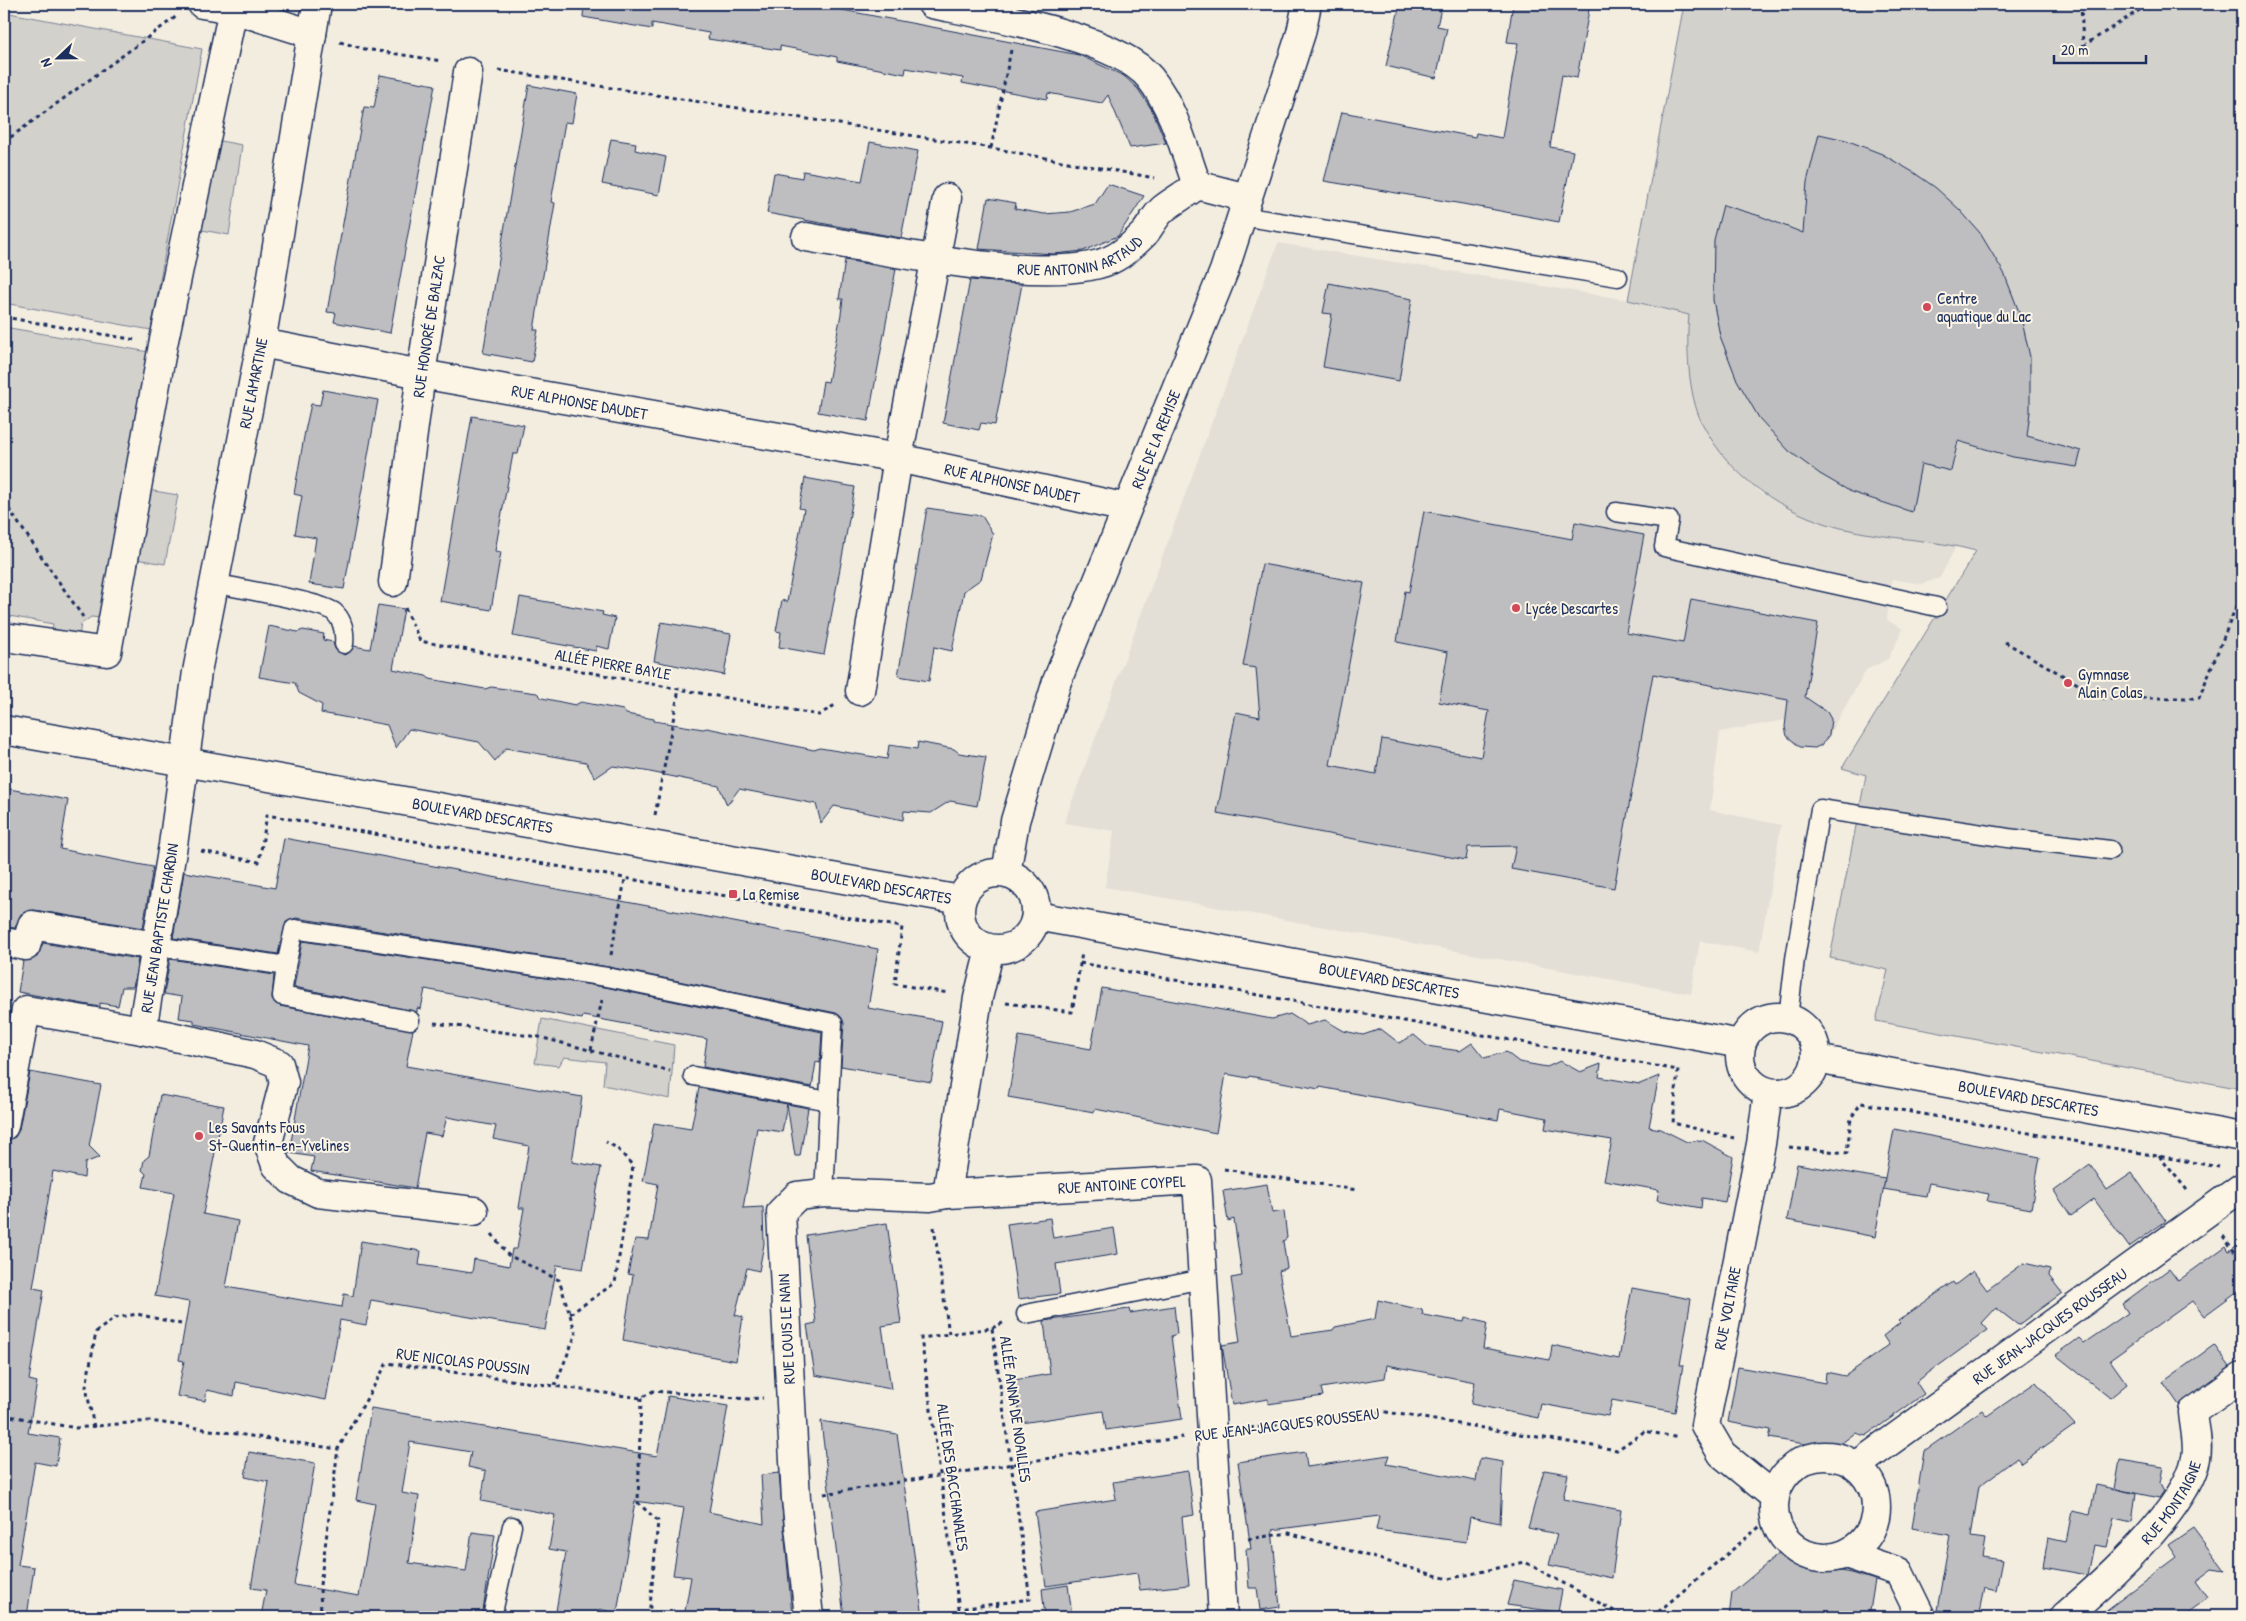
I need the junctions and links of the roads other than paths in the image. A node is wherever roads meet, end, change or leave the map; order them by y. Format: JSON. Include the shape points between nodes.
{"nodes":[{"id":1,"x":317,"y":4,"type":"edge"},
{"id":2,"x":932,"y":4,"type":"edge"},
{"id":3,"x":1307,"y":4,"type":"edge"},
{"id":4,"x":233,"y":6,"type":"edge"},
{"id":5,"x":190,"y":10,"type":"edge"},
{"id":6,"x":312,"y":34,"type":"junction"},
{"id":7,"x":480,"y":71,"type":"road end"},
{"id":8,"x":1197,"y":186,"type":"junction"},
{"id":9,"x":948,"y":198,"type":"dead end"},
{"id":10,"x":1244,"y":207,"type":"junction"},
{"id":11,"x":806,"y":237,"type":"dead end"},
{"id":12,"x":938,"y":258,"type":"junction"},
{"id":13,"x":1618,"y":277,"type":"dead end"},
{"id":14,"x":261,"y":343,"type":"junction"},
{"id":15,"x":420,"y":374,"type":"junction"},
{"id":16,"x":898,"y":458,"type":"junction"},
{"id":17,"x":1127,"y":508,"type":"junction"},
{"id":18,"x":1616,"y":512,"type":"dead end"},
{"id":19,"x":393,"y":582,"type":"road end"},
{"id":20,"x":214,"y":584,"type":"junction"},
{"id":21,"x":1937,"y":608,"type":"dead end"},
{"id":22,"x":4,"y":637,"type":"edge"},
{"id":23,"x":344,"y":644,"type":"dead end"},
{"id":24,"x":860,"y":691,"type":"road end"},
{"id":25,"x":4,"y":730,"type":"edge"},
{"id":26,"x":184,"y":762,"type":"junction"},
{"id":27,"x":2110,"y":850,"type":"dead end"},
{"id":28,"x":1006,"y":873,"type":"junction"},
{"id":29,"x":961,"y":900,"type":"junction"},
{"id":30,"x":1036,"y":916,"type":"junction"},
{"id":31,"x":4,"y":942,"type":"edge"},
{"id":32,"x":156,"y":946,"type":"junction"},
{"id":33,"x":990,"y":949,"type":"junction"},
{"id":34,"x":286,"y":966,"type":"junction"},
{"id":35,"x":1788,"y":1018,"type":"junction"},
{"id":36,"x":410,"y":1020,"type":"road end"},
{"id":37,"x":142,"y":1030,"type":"junction"},
{"id":38,"x":1741,"y":1044,"type":"junction"},
{"id":39,"x":1816,"y":1059,"type":"junction"},
{"id":40,"x":692,"y":1076,"type":"road end"},
{"id":41,"x":1768,"y":1092,"type":"junction"},
{"id":42,"x":829,"y":1101,"type":"junction"},
{"id":43,"x":4,"y":1126,"type":"edge"},
{"id":44,"x":2242,"y":1137,"type":"edge"},
{"id":45,"x":2242,"y":1187,"type":"edge"},
{"id":46,"x":824,"y":1193,"type":"junction"},
{"id":47,"x":938,"y":1196,"type":"junction"},
{"id":48,"x":474,"y":1211,"type":"road end"},
{"id":49,"x":1203,"y":1279,"type":"junction"},
{"id":50,"x":1026,"y":1314,"type":"dead end"},
{"id":51,"x":2242,"y":1377,"type":"edge"},
{"id":52,"x":1856,"y":1466,"type":"junction"},
{"id":53,"x":1775,"y":1506,"type":"junction"},
{"id":54,"x":512,"y":1526,"type":"dead end"},
{"id":55,"x":1846,"y":1554,"type":"junction"},
{"id":56,"x":492,"y":1617,"type":"edge"},
{"id":57,"x":809,"y":1617,"type":"edge"},
{"id":58,"x":1223,"y":1617,"type":"edge"},
{"id":59,"x":1921,"y":1617,"type":"edge"},
{"id":60,"x":2064,"y":1617,"type":"edge"}],
"edges":[{"from":1,"to":6,"type":"street","name":"RUE LAMARTINE"},
{"from":2,"to":8,"type":"street","via":[[1017,22],[1119,53],[1149,77],[1170,110]]},
{"from":3,"to":10,"type":"street","name":"RUE DE LA REMISE","via":[[1301,33]]},
{"from":4,"to":5,"type":"street"},
{"from":4,"to":6,"type":"street"},
{"from":4,"to":22,"type":"street","via":[[163,345],[107,652]]},
{"from":6,"to":14,"type":"street","name":"RUE LAMARTINE"},
{"from":7,"to":15,"type":"street","name":"RUE HONORÉ DE BALZAC"},
{"from":8,"to":10,"type":"street"},
{"from":8,"to":12,"type":"street","name":"RUE ANTONIN ARTAUD","via":[[1163,208],[1144,234],[1116,258],[1093,267],[1032,270]]},
{"from":9,"to":12,"type":"street"},
{"from":10,"to":13,"type":"lane"},
{"from":10,"to":17,"type":"street","name":"RUE DE LA REMISE","via":[[1224,270]]},
{"from":11,"to":12,"type":"street","name":"RUE ANTONIN ARTAUD"},
{"from":12,"to":16,"type":"street"},
{"from":14,"to":15,"type":"street","name":"RUE ALPHONSE DAUDET"},
{"from":14,"to":20,"type":"street","name":"RUE LAMARTINE"},
{"from":15,"to":16,"type":"street","name":"RUE ALPHONSE DAUDET"},
{"from":15,"to":19,"type":"street","name":"RUE HONORÉ DE BALZAC"},
{"from":16,"to":17,"type":"street","name":"RUE ALPHONSE DAUDET"},
{"from":16,"to":24,"type":"street"},
{"from":17,"to":28,"type":"street","name":"RUE DE LA REMISE","via":[[1057,681],[1015,821]]},
{"from":18,"to":21,"type":"lane","via":[[1669,520],[1664,547]]},
{"from":20,"to":23,"type":"lane","via":[[334,611],[343,625]]},
{"from":20,"to":26,"type":"street","name":"RUE LAMARTINE"},
{"from":25,"to":26,"type":"street","name":"BOULEVARD DESCARTES"},
{"from":26,"to":29,"type":"street","name":"BOULEVARD DESCARTES"},
{"from":26,"to":32,"type":"street","name":"RUE JEAN BAPTISTE CHARDIN"},
{"from":27,"to":35,"type":"lane","via":[[1820,810]]},
{"from":28,"to":29,"type":"street","via":[[983,875],[965,890]]},
{"from":28,"to":30,"type":"street","via":[[1026,884],[1036,905]]},
{"from":29,"to":33,"type":"street","via":[[959,913],[968,936]]},
{"from":30,"to":33,"type":"street","via":[[1025,939],[1002,950]]},
{"from":30,"to":38,"type":"street","name":"BOULEVARD DESCARTES"},
{"from":31,"to":32,"type":"street","via":[[26,946],[32,925]]},
{"from":32,"to":34,"type":"lane"},
{"from":32,"to":37,"type":"street","name":"RUE JEAN BAPTISTE CHARDIN"},
{"from":33,"to":47,"type":"street"},
{"from":34,"to":36,"type":"lane","via":[[282,996]]},
{"from":34,"to":42,"type":"lane","via":[[294,929],[607,977],[833,1023]]},
{"from":35,"to":38,"type":"street","via":[[1765,1019],[1750,1029]]},
{"from":35,"to":39,"type":"street","via":[[1807,1030],[1813,1039]]},
{"from":37,"to":43,"type":"street","via":[[26,1010]]},
{"from":37,"to":48,"type":"street","name":"RUE JEAN BAPTISTE CHARDIN","via":[[255,1054],[279,1064],[284,1082],[268,1143],[276,1165],[291,1180],[318,1193]]},
{"from":38,"to":41,"type":"street","via":[[1740,1056],[1746,1073],[1757,1086]]},
{"from":39,"to":41,"type":"street","via":[[1813,1070],[1799,1086],[1779,1093]]},
{"from":39,"to":44,"type":"street","name":"BOULEVARD DESCARTES"},
{"from":40,"to":42,"type":"lane"},
{"from":41,"to":53,"type":"street","name":"RUE VOLTAIRE","via":[[1761,1144],[1706,1425],[1722,1454]]},
{"from":42,"to":46,"type":"lane"},
{"from":45,"to":52,"type":"street","name":"RUE JEAN-JACQUES ROUSSEAU"},
{"from":46,"to":47,"type":"street","name":"RUE LOUIS LE NAIN"},
{"from":46,"to":57,"type":"street","name":"RUE LOUIS LE NAIN","via":[[798,1196],[781,1212],[796,1499]]},
{"from":47,"to":49,"type":"street","name":"RUE ANTOINE COYPEL","via":[[1198,1180]]},
{"from":49,"to":50,"type":"lane"},
{"from":49,"to":58,"type":"street","name":"RUE ANTOINE COYPEL"},
{"from":51,"to":60,"type":"street","name":"RUE MONTAIGNE","via":[[2193,1412],[2196,1457],[2182,1495],[2110,1578]]},
{"from":52,"to":53,"type":"street","via":[[1839,1458],[1804,1460],[1790,1470],[1779,1485]]},
{"from":52,"to":55,"type":"street","via":[[1869,1480],[1876,1497],[1876,1515],[1872,1529],[1861,1544]]},
{"from":53,"to":55,"type":"street","via":[[1780,1531],[1793,1547],[1808,1556],[1826,1558]]},
{"from":54,"to":56,"type":"lane"},
{"from":55,"to":59,"type":"street","via":[[1899,1572]]}]}
